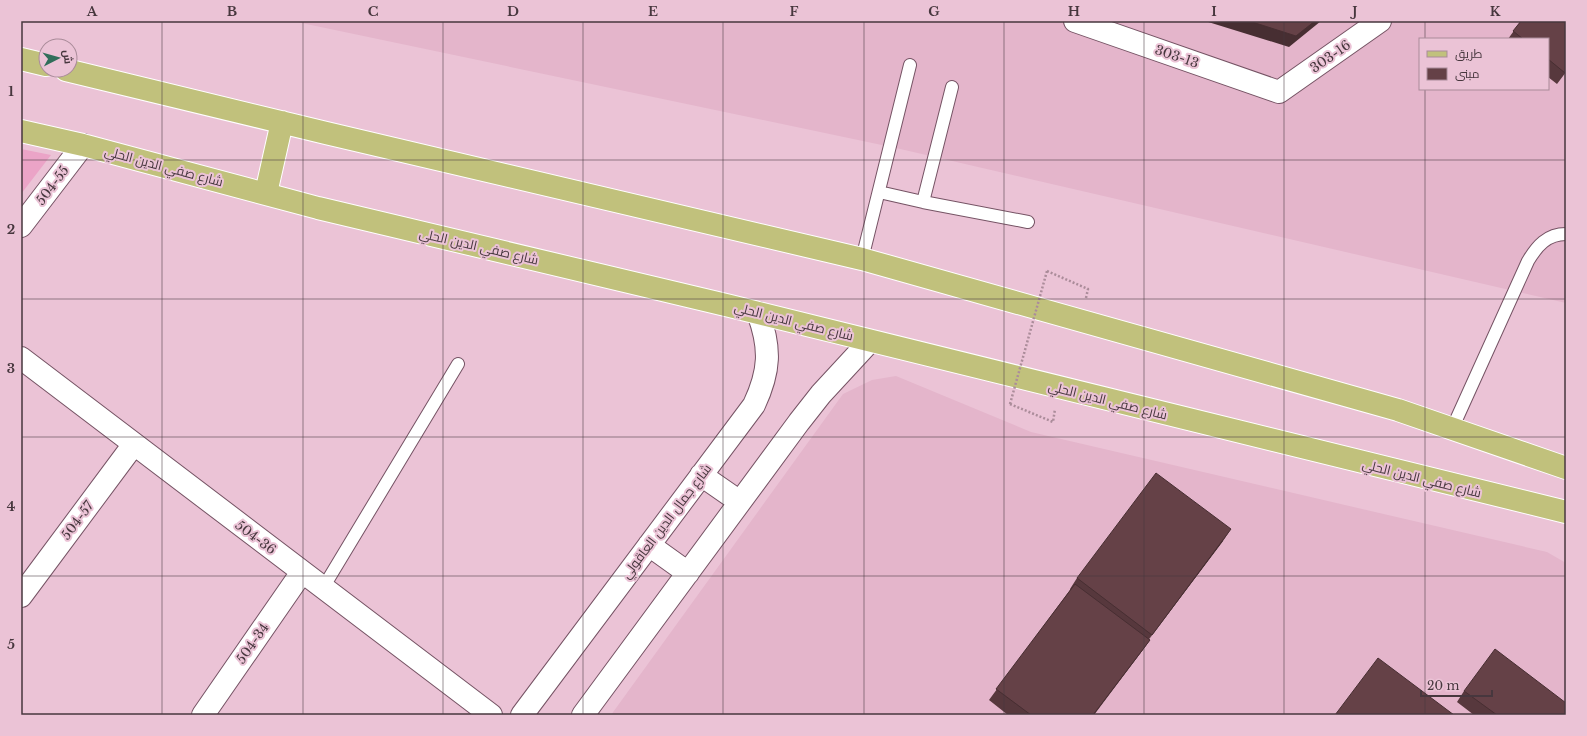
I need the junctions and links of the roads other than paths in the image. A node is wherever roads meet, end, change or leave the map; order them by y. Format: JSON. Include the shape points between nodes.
{"nodes":[{"id":1,"x":1075,"y":21,"type":"edge"},
{"id":2,"x":1380,"y":21,"type":"edge"},
{"id":3,"x":21,"y":59,"type":"edge"},
{"id":4,"x":38,"y":63,"type":"edge"},
{"id":5,"x":910,"y":65,"type":"dead end"},
{"id":6,"x":78,"y":73,"type":"edge"},
{"id":7,"x":952,"y":87,"type":"dead end"},
{"id":8,"x":1279,"y":92,"type":"joint"},
{"id":9,"x":282,"y":122,"type":"junction"},
{"id":10,"x":21,"y":131,"type":"edge"},
{"id":11,"x":83,"y":144,"type":"junction"},
{"id":12,"x":879,"y":192,"type":"junction"},
{"id":13,"x":266,"y":194,"type":"junction"},
{"id":14,"x":923,"y":202,"type":"junction"},
{"id":15,"x":1028,"y":222,"type":"dead end"},
{"id":16,"x":21,"y":226,"type":"edge"},
{"id":17,"x":1566,"y":234,"type":"edge"},
{"id":18,"x":862,"y":259,"type":"junction"},
{"id":19,"x":758,"y":313,"type":"junction"},
{"id":20,"x":870,"y":341,"type":"junction"},
{"id":21,"x":21,"y":358,"type":"edge"},
{"id":22,"x":458,"y":364,"type":"dead end"},
{"id":23,"x":1452,"y":429,"type":"junction"},
{"id":24,"x":134,"y":444,"type":"junction"},
{"id":25,"x":1566,"y":468,"type":"edge"},
{"id":26,"x":701,"y":475,"type":"junction"},
{"id":27,"x":740,"y":502,"type":"junction"},
{"id":28,"x":1566,"y":512,"type":"edge"},
{"id":29,"x":649,"y":545,"type":"junction"},
{"id":30,"x":302,"y":572,"type":"junction"},
{"id":31,"x":688,"y":573,"type":"junction"},
{"id":32,"x":323,"y":588,"type":"junction"},
{"id":33,"x":21,"y":596,"type":"edge"},
{"id":34,"x":203,"y":715,"type":"edge"},
{"id":35,"x":490,"y":715,"type":"edge"},
{"id":36,"x":522,"y":715,"type":"edge"},
{"id":37,"x":583,"y":715,"type":"edge"}],
"edges":[{"from":1,"to":8,"type":"street","name":"303-13"},
{"from":2,"to":8,"type":"street","name":"303-16"},
{"from":3,"to":4,"type":"main road"},
{"from":5,"to":12,"type":"lane"},
{"from":6,"to":9,"type":"main road"},
{"from":7,"to":14,"type":"lane"},
{"from":9,"to":13,"type":"main road"},
{"from":9,"to":18,"type":"main road"},
{"from":10,"to":11,"type":"main road","name":"شارع صفي الدين الحلي"},
{"from":11,"to":13,"type":"main road","name":"شارع صفي الدين الحلي"},
{"from":11,"to":16,"type":"street","name":"504-55"},
{"from":12,"to":14,"type":"lane"},
{"from":12,"to":18,"type":"lane"},
{"from":13,"to":19,"type":"main road","name":"شارع صفي الدين الحلي"},
{"from":14,"to":15,"type":"lane"},
{"from":17,"to":23,"type":"lane","via":[[1551,236],[1543,241],[1528,261]]},
{"from":18,"to":23,"type":"main road","via":[[1398,410]]},
{"from":19,"to":20,"type":"main road","name":"شارع صفي الدين الحلي"},
{"from":19,"to":26,"type":"street","name":"شارع جمال الدين العاقولي","via":[[765,331],[768,350],[762,388],[754,405]]},
{"from":20,"to":27,"type":"street","via":[[821,394]]},
{"from":20,"to":28,"type":"main road","name":"شارع صفي الدين الحلي"},
{"from":21,"to":24,"type":"street","name":"504-36"},
{"from":22,"to":32,"type":"lane"},
{"from":23,"to":25,"type":"main road"},
{"from":24,"to":30,"type":"street","name":"504-36"},
{"from":24,"to":33,"type":"street","name":"504-57"},
{"from":26,"to":27,"type":"street"},
{"from":26,"to":29,"type":"street","name":"شارع جمال الدين العاقولي"},
{"from":27,"to":31,"type":"street"},
{"from":29,"to":31,"type":"street"},
{"from":29,"to":36,"type":"street","name":"شارع جمال الدين العاقولي"},
{"from":30,"to":32,"type":"street","name":"504-36"},
{"from":30,"to":34,"type":"street","name":"504-34"},
{"from":31,"to":37,"type":"street"},
{"from":32,"to":35,"type":"street","name":"504-36"}]}
